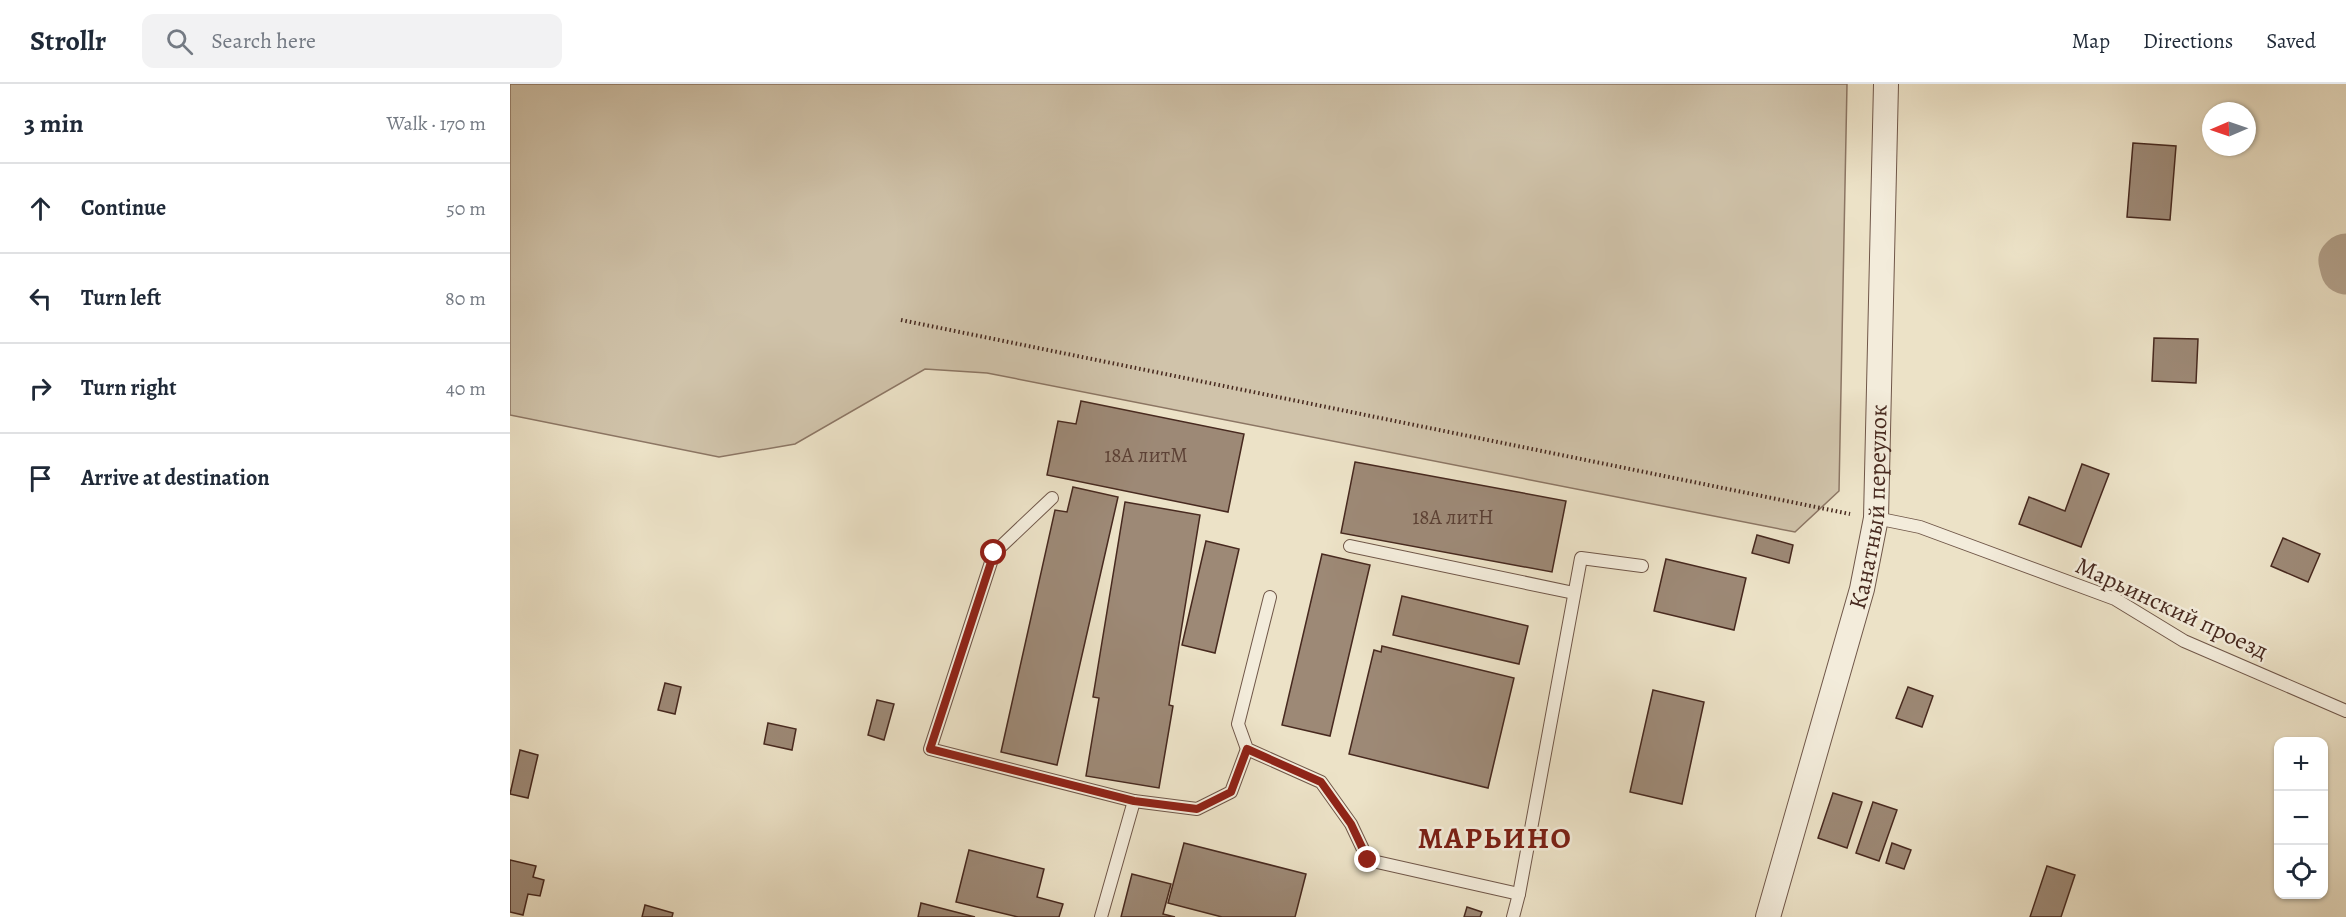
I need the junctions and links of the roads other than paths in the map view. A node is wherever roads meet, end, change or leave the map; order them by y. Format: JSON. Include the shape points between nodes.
{"nodes":[{"id":1,"x":1886,"y":84,"type":"edge"},
{"id":2,"x":1052,"y":498,"type":"dead end"},
{"id":3,"x":1876,"y":518,"type":"junction"},
{"id":4,"x":1350,"y":546,"type":"dead end"},
{"id":5,"x":1642,"y":566,"type":"dead end"},
{"id":6,"x":1574,"y":593,"type":"junction"},
{"id":7,"x":1270,"y":597,"type":"dead end"},
{"id":8,"x":2346,"y":711,"type":"edge"},
{"id":9,"x":1247,"y":749,"type":"junction"},
{"id":10,"x":1134,"y":801,"type":"junction"},
{"id":11,"x":1519,"y":894,"type":"junction"},
{"id":12,"x":1101,"y":917,"type":"edge"},
{"id":13,"x":1512,"y":917,"type":"edge"},
{"id":14,"x":1768,"y":917,"type":"edge"}],
"edges":[{"from":1,"to":3,"type":"street","name":"Канатный переулок"},
{"from":2,"to":10,"type":"lane","via":[[994,553],[930,749]]},
{"from":3,"to":8,"type":"lane","name":"Марьинский проезд","via":[[1920,527],[2115,599],[2184,642]]},
{"from":3,"to":14,"type":"street","name":"Канатный переулок","via":[[1862,588]]},
{"from":4,"to":6,"type":"lane"},
{"from":5,"to":6,"type":"lane","via":[[1581,558]]},
{"from":6,"to":11,"type":"lane"},
{"from":7,"to":9,"type":"lane","via":[[1238,724]]},
{"from":9,"to":10,"type":"lane","via":[[1231,792],[1197,809]]},
{"from":9,"to":11,"type":"lane","via":[[1321,782],[1351,824],[1368,860]]},
{"from":10,"to":12,"type":"lane"},
{"from":11,"to":13,"type":"lane"}]}
